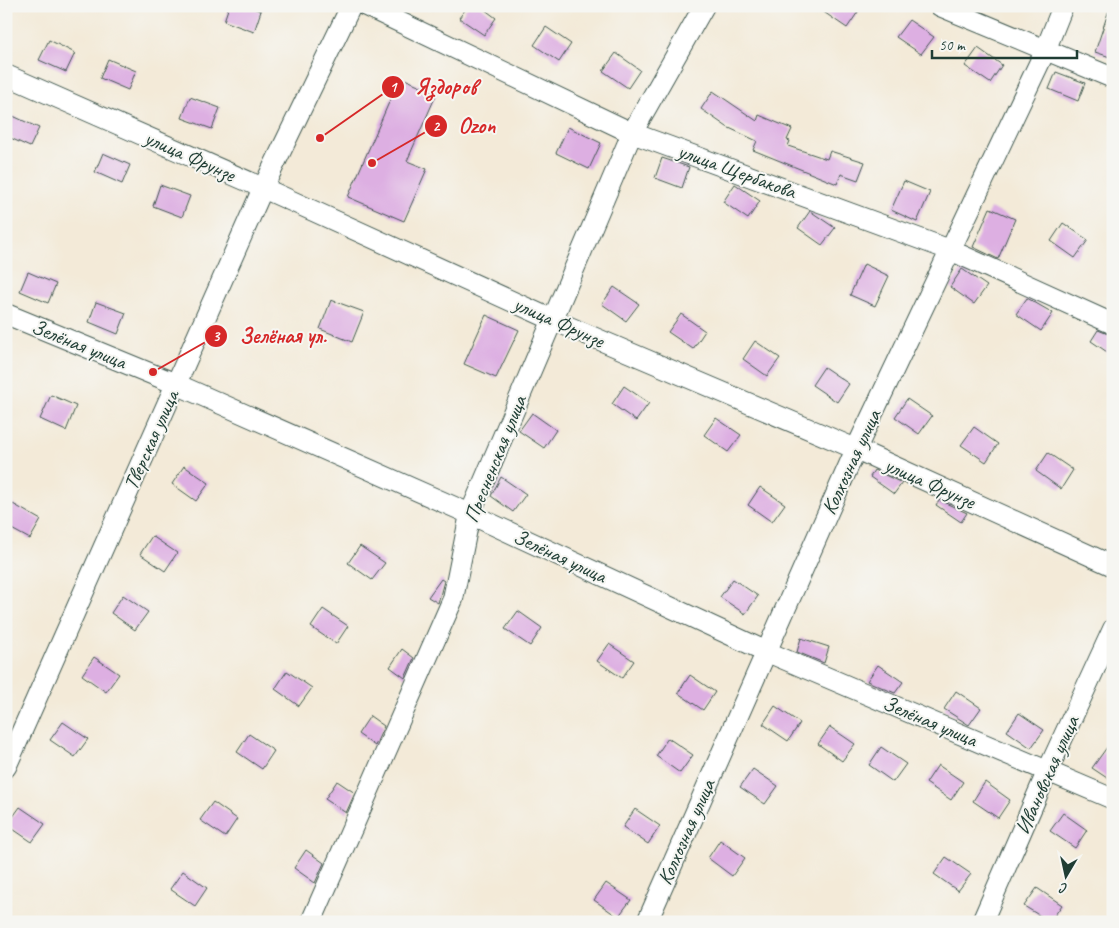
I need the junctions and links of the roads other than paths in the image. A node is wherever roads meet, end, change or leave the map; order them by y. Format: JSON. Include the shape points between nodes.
{"nodes":[{"id":1,"x":351,"y":6,"type":"edge"},
{"id":2,"x":366,"y":6,"type":"edge"},
{"id":3,"x":704,"y":6,"type":"edge"},
{"id":4,"x":940,"y":6,"type":"edge"},
{"id":5,"x":1063,"y":6,"type":"edge"},
{"id":6,"x":1045,"y":51,"type":"junction"},
{"id":7,"x":6,"y":75,"type":"edge"},
{"id":8,"x":1113,"y":78,"type":"edge"},
{"id":9,"x":632,"y":133,"type":"junction"},
{"id":10,"x":263,"y":188,"type":"junction"},
{"id":11,"x":950,"y":250,"type":"junction"},
{"id":12,"x":6,"y":314,"type":"edge"},
{"id":13,"x":553,"y":320,"type":"junction"},
{"id":14,"x":1113,"y":324,"type":"edge"},
{"id":15,"x":176,"y":384,"type":"junction"},
{"id":16,"x":856,"y":449,"type":"junction"},
{"id":17,"x":470,"y":514,"type":"junction"},
{"id":18,"x":1113,"y":566,"type":"edge"},
{"id":19,"x":1113,"y":629,"type":"edge"},
{"id":20,"x":765,"y":651,"type":"junction"},
{"id":21,"x":6,"y":767,"type":"edge"},
{"id":22,"x":1048,"y":770,"type":"junction"},
{"id":23,"x":1113,"y":799,"type":"edge"},
{"id":24,"x":310,"y":922,"type":"edge"},
{"id":25,"x":647,"y":922,"type":"edge"},
{"id":26,"x":982,"y":922,"type":"edge"}],
"edges":[{"from":1,"to":10,"type":"street","name":"Тверская улица"},
{"from":2,"to":9,"type":"street","name":"улица Щербакова"},
{"from":3,"to":9,"type":"street","name":"Пресненская улица"},
{"from":4,"to":6,"type":"street"},
{"from":5,"to":6,"type":"street","name":"Колхозная улица"},
{"from":6,"to":8,"type":"street"},
{"from":6,"to":11,"type":"street","name":"Колхозная улица"},
{"from":7,"to":10,"type":"street","name":"улица Фрунзе"},
{"from":9,"to":11,"type":"street","name":"улица Щербакова"},
{"from":9,"to":13,"type":"street","name":"Пресненская улица"},
{"from":10,"to":13,"type":"street","name":"улица Фрунзе"},
{"from":10,"to":15,"type":"street","name":"Тверская улица"},
{"from":11,"to":14,"type":"street","name":"улица Щербакова"},
{"from":11,"to":16,"type":"street","name":"Колхозная улица"},
{"from":12,"to":15,"type":"street","name":"Зелёная улица"},
{"from":13,"to":16,"type":"street","name":"улица Фрунзе"},
{"from":13,"to":17,"type":"street","name":"Пресненская улица"},
{"from":15,"to":17,"type":"street","name":"Зелёная улица"},
{"from":15,"to":21,"type":"street","name":"Тверская улица"},
{"from":16,"to":18,"type":"street","name":"улица Фрунзе"},
{"from":16,"to":20,"type":"street","name":"Колхозная улица"},
{"from":17,"to":20,"type":"street","name":"Зелёная улица"},
{"from":17,"to":24,"type":"street","name":"Пресненская улица","via":[[453,598]]},
{"from":19,"to":22,"type":"street","name":"Ивановская улица"},
{"from":20,"to":22,"type":"street","name":"Зелёная улица"},
{"from":20,"to":25,"type":"street","name":"Колхозная улица"},
{"from":22,"to":23,"type":"street","name":"Зелёная улица"},
{"from":22,"to":26,"type":"street","name":"Ивановская улица"}]}
